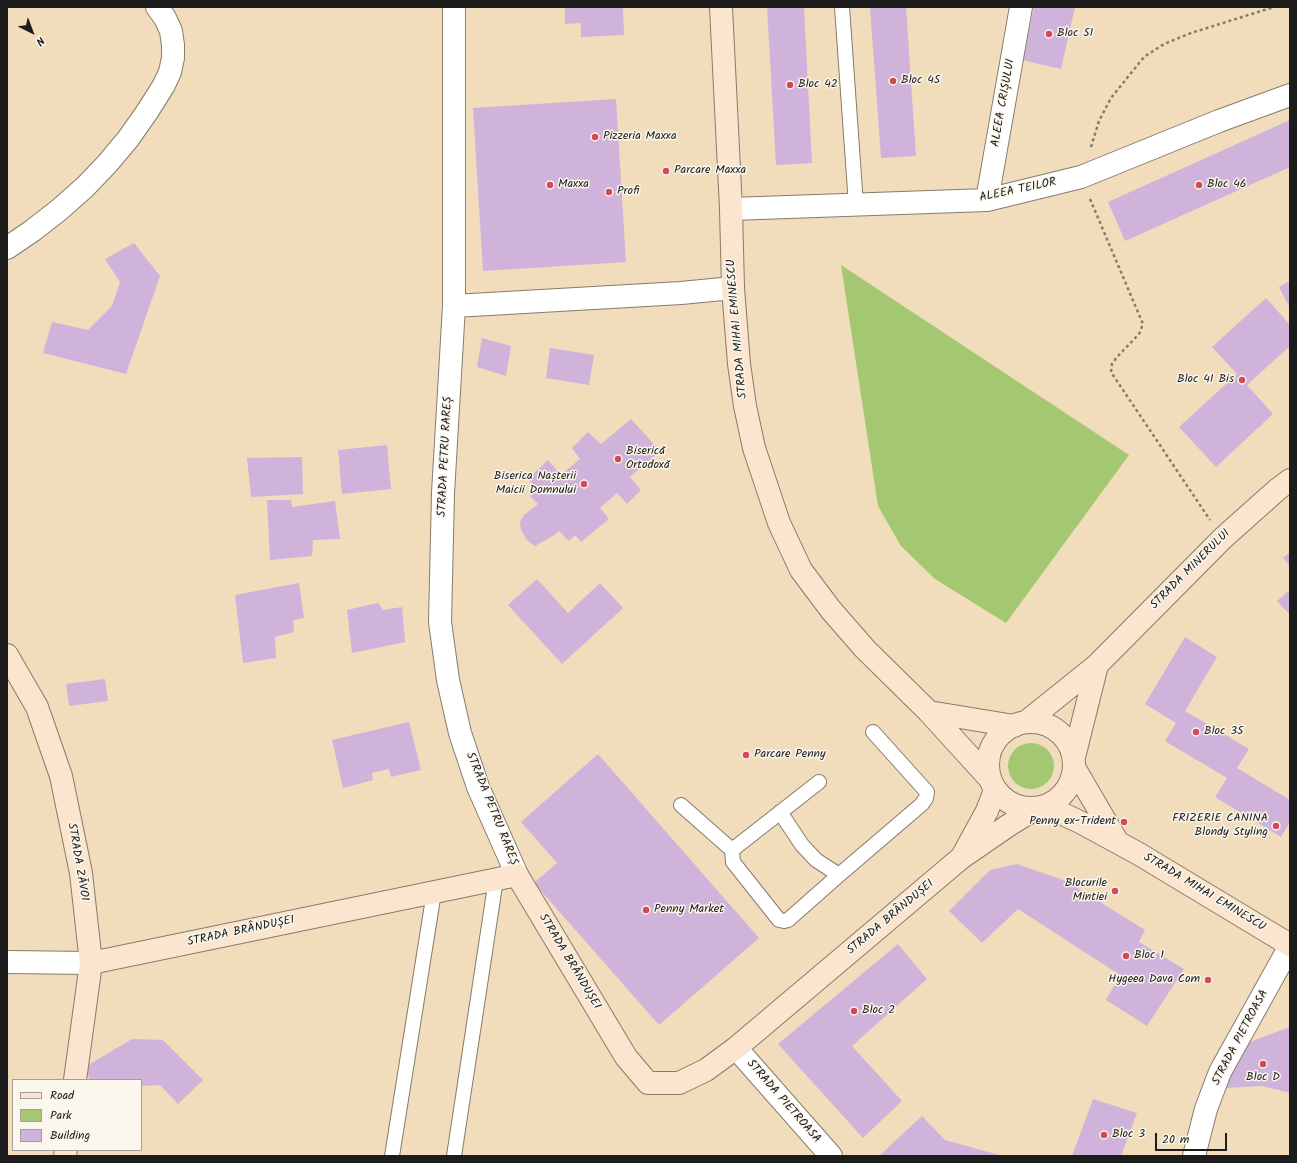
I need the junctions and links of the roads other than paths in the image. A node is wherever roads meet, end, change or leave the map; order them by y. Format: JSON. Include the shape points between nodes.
{"nodes":[{"id":1,"x":157,"y":7,"type":"edge"},
{"id":2,"x":454,"y":7,"type":"edge"},
{"id":3,"x":721,"y":7,"type":"edge"},
{"id":4,"x":842,"y":7,"type":"edge"},
{"id":5,"x":1021,"y":7,"type":"edge"},
{"id":6,"x":1290,"y":95,"type":"edge"},
{"id":7,"x":987,"y":200,"type":"junction"},
{"id":8,"x":856,"y":204,"type":"junction"},
{"id":9,"x":731,"y":209,"type":"junction"},
{"id":10,"x":7,"y":248,"type":"edge"},
{"id":11,"x":733,"y":288,"type":"junction"},
{"id":12,"x":454,"y":306,"type":"junction"},
{"id":13,"x":1290,"y":480,"type":"edge"},
{"id":14,"x":7,"y":655,"type":"edge"},
{"id":15,"x":1097,"y":665,"type":"junction"},
{"id":16,"x":929,"y":712,"type":"junction"},
{"id":17,"x":1020,"y":724,"type":"junction"},
{"id":18,"x":873,"y":732,"type":"dead end"},
{"id":19,"x":1074,"y":763,"type":"junction"},
{"id":20,"x":820,"y":782,"type":"dead end"},
{"id":21,"x":992,"y":784,"type":"junction"},
{"id":22,"x":681,"y":805,"type":"dead end"},
{"id":23,"x":1041,"y":807,"type":"junction"},
{"id":24,"x":780,"y":812,"type":"junction"},
{"id":25,"x":1117,"y":841,"type":"junction"},
{"id":26,"x":732,"y":850,"type":"junction"},
{"id":27,"x":961,"y":858,"type":"junction"},
{"id":28,"x":517,"y":875,"type":"junction"},
{"id":29,"x":839,"y":875,"type":"junction"},
{"id":30,"x":496,"y":879,"type":"junction"},
{"id":31,"x":434,"y":892,"type":"junction"},
{"id":32,"x":1290,"y":946,"type":"edge"},
{"id":33,"x":7,"y":962,"type":"edge"},
{"id":34,"x":91,"y":963,"type":"junction"},
{"id":35,"x":736,"y":1048,"type":"junction"},
{"id":36,"x":75,"y":1079,"type":"edge"},
{"id":37,"x":826,"y":1154,"type":"edge"},
{"id":38,"x":392,"y":1156,"type":"edge"},
{"id":39,"x":454,"y":1156,"type":"edge"},
{"id":40,"x":1194,"y":1156,"type":"edge"}],
"edges":[{"from":1,"to":10,"type":"street","via":[[171,31],[174,45],[170,72],[164,85],[128,138],[85,187],[59,210]]},
{"from":2,"to":12,"type":"street","name":"STRADA PETRU RAREȘ"},
{"from":3,"to":9,"type":"street","name":"STRADA MIHAI EMINESCU"},
{"from":4,"to":8,"type":"lane"},
{"from":5,"to":7,"type":"street","name":"ALEEA CRIȘULUI"},
{"from":6,"to":7,"type":"street","name":"ALEEA TEILOR","via":[[1081,177]]},
{"from":7,"to":8,"type":"street","name":"ALEEA TEILOR"},
{"from":8,"to":9,"type":"street","name":"ALEEA TEILOR"},
{"from":9,"to":11,"type":"street","name":"STRADA MIHAI EMINESCU"},
{"from":11,"to":12,"type":"street"},
{"from":11,"to":16,"type":"street","name":"STRADA MIHAI EMINESCU","via":[[745,406],[754,448],[779,523],[801,570],[831,610]]},
{"from":12,"to":28,"type":"street","name":"STRADA PETRU RAREȘ","via":[[443,493],[440,622],[448,680],[460,733],[478,787]]},
{"from":13,"to":15,"type":"street","name":"STRADA MINERULUI","via":[[1223,538]]},
{"from":14,"to":34,"type":"street","name":"STRADA ZĂVOI","via":[[37,706],[61,776],[81,872]]},
{"from":15,"to":17,"type":"street","name":"STRADA MINERULUI"},
{"from":15,"to":19,"type":"street"},
{"from":16,"to":17,"type":"street"},
{"from":16,"to":21,"type":"street","name":"STRADA MIHAI EMINESCU"},
{"from":17,"to":19,"type":"street","via":[[1039,722],[1051,726],[1070,744]]},
{"from":17,"to":21,"type":"street","name":"STRADA MINERULUI","via":[[1003,732],[994,742],[989,754],[988,767]]},
{"from":18,"to":29,"type":"lane","via":[[927,792],[926,798]]},
{"from":19,"to":23,"type":"street","via":[[1072,781],[1066,792],[1057,800]]},
{"from":19,"to":25,"type":"street","name":"STRADA MIHAI EMINESCU"},
{"from":20,"to":24,"type":"lane"},
{"from":21,"to":23,"type":"street","via":[[1003,798],[1012,804],[1024,808]]},
{"from":21,"to":27,"type":"street","name":"STRADA BRÂNDUȘEI","via":[[987,811]]},
{"from":22,"to":26,"type":"lane"},
{"from":23,"to":25,"type":"street","name":"STRADA MIHAI EMINESCU"},
{"from":23,"to":27,"type":"street","name":"STRADA BRÂNDUȘEI","via":[[1009,825]]},
{"from":24,"to":26,"type":"lane"},
{"from":24,"to":29,"type":"lane","via":[[802,845],[816,860]]},
{"from":25,"to":32,"type":"street","name":"STRADA MIHAI EMINESCU"},
{"from":26,"to":29,"type":"lane","via":[[733,862],[779,920],[784,922]]},
{"from":27,"to":35,"type":"street","name":"STRADA BRÂNDUȘEI"},
{"from":28,"to":30,"type":"street","name":"STRADA BRÂNDUȘEI"},
{"from":28,"to":35,"type":"street","name":"STRADA BRÂNDUȘEI","via":[[626,1057],[648,1083],[679,1083],[706,1070]]},
{"from":30,"to":31,"type":"street","name":"STRADA BRÂNDUȘEI"},
{"from":30,"to":39,"type":"lane"},
{"from":31,"to":34,"type":"street","name":"STRADA BRÂNDUȘEI"},
{"from":31,"to":38,"type":"lane"},
{"from":32,"to":40,"type":"street","name":"STRADA PIETROASA","via":[[1220,1072],[1206,1109]]},
{"from":33,"to":34,"type":"street"},
{"from":34,"to":36,"type":"street","name":"STRADA ZĂVOI"},
{"from":35,"to":37,"type":"street","name":"STRADA PIETROASA"}]}
